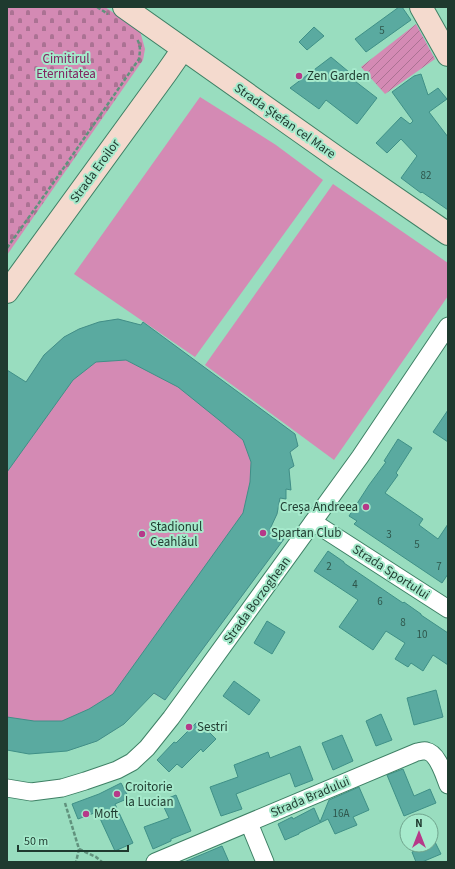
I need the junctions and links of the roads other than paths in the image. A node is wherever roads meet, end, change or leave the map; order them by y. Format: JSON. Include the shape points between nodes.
{"nodes":[{"id":1,"x":421,"y":7,"type":"edge"},
{"id":2,"x":119,"y":13,"type":"edge"},
{"id":3,"x":183,"y":49,"type":"junction"},
{"id":4,"x":448,"y":55,"type":"edge"},
{"id":5,"x":448,"y":234,"type":"edge"},
{"id":6,"x":7,"y":292,"type":"edge"},
{"id":7,"x":448,"y":326,"type":"edge"},
{"id":8,"x":314,"y":522,"type":"junction"},
{"id":9,"x":448,"y":609,"type":"edge"},
{"id":10,"x":448,"y":785,"type":"edge"},
{"id":11,"x":7,"y":788,"type":"edge"},
{"id":12,"x":249,"y":823,"type":"junction"},
{"id":13,"x":155,"y":862,"type":"edge"},
{"id":14,"x":265,"y":862,"type":"edge"}],
"edges":[{"from":1,"to":4,"type":"street"},
{"from":2,"to":3,"type":"street","name":"Strada Ștefan cel Mare"},
{"from":3,"to":5,"type":"street","name":"Strada Ștefan cel Mare"},
{"from":3,"to":6,"type":"street","name":"Strada Eroilor"},
{"from":7,"to":8,"type":"street","name":"Strada Borzoghean"},
{"from":8,"to":9,"type":"street","name":"Strada Sportului"},
{"from":8,"to":11,"type":"street","name":"Strada Borzoghean","via":[[171,718],[132,762],[117,770],[62,788],[31,792]]},
{"from":10,"to":12,"type":"street","name":"Strada Bradului","via":[[433,754],[426,751],[417,752]]},
{"from":12,"to":13,"type":"street","name":"Strada Bradului"},
{"from":12,"to":14,"type":"street"}]}
